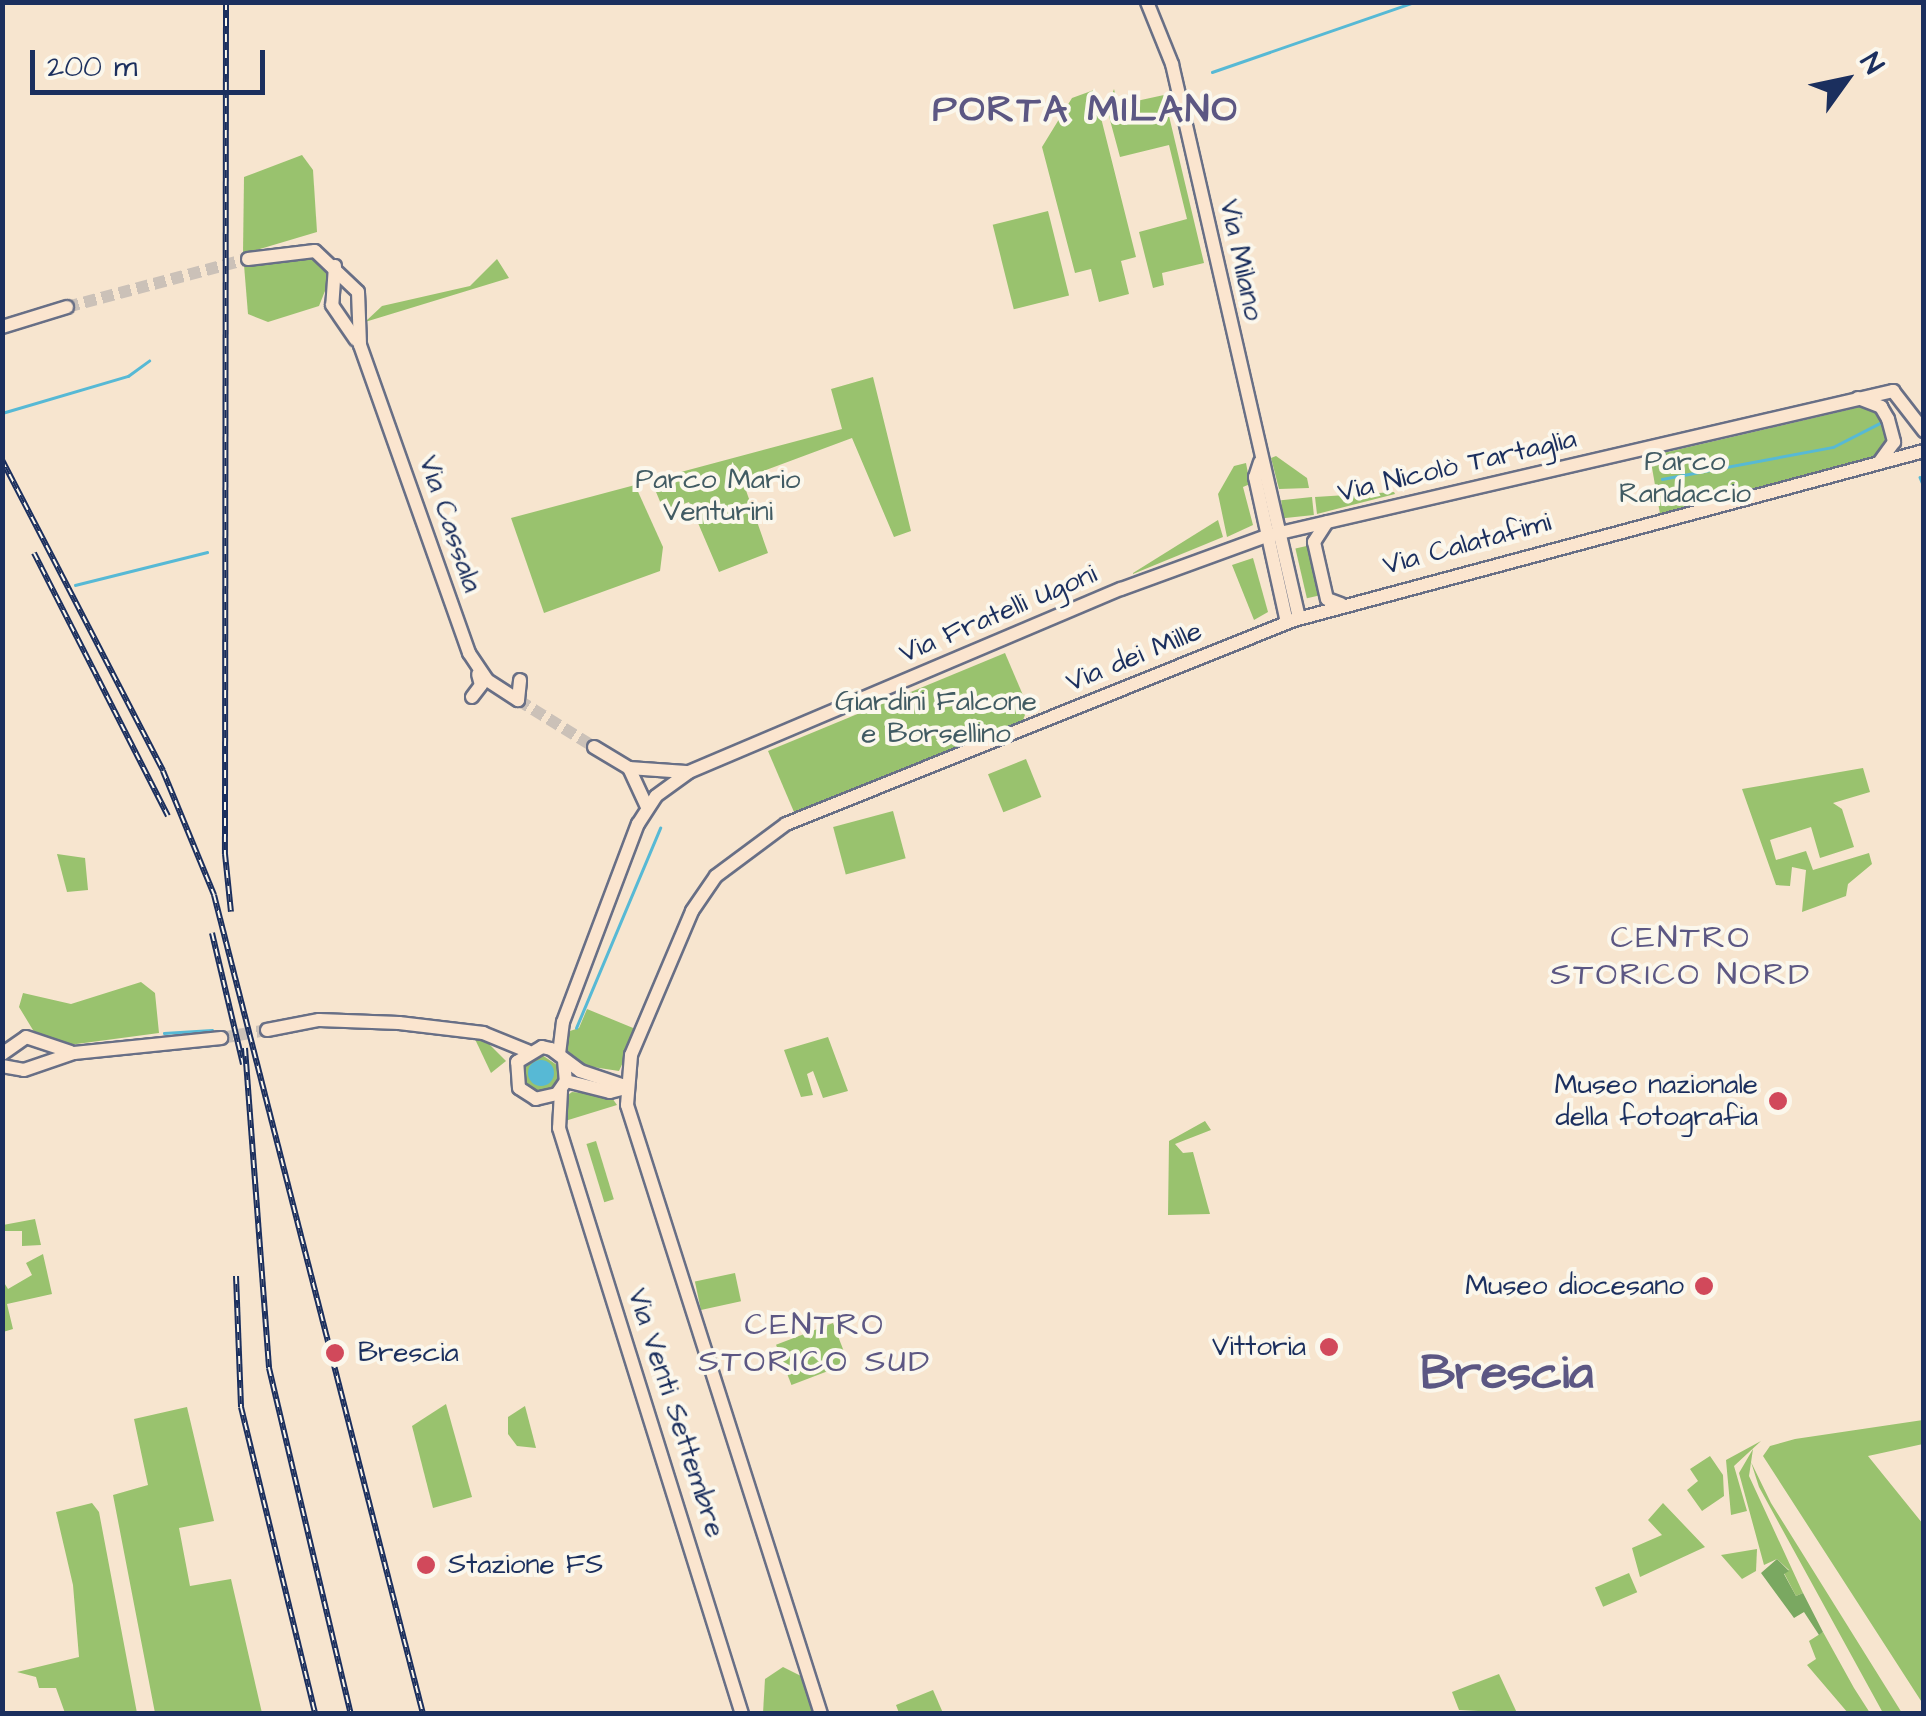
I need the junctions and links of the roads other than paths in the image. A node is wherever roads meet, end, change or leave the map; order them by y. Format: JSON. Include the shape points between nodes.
{"nodes":[{"id":1,"x":1147,"y":2,"type":"edge"},
{"id":2,"x":248,"y":259,"type":"tunnel mouth"},
{"id":3,"x":335,"y":266,"type":"junction"},
{"id":4,"x":354,"y":288,"type":"junction"},
{"id":5,"x":336,"y":290,"type":"junction"},
{"id":6,"x":67,"y":308,"type":"tunnel mouth"},
{"id":7,"x":348,"y":314,"type":"junction"},
{"id":8,"x":2,"y":327,"type":"edge"},
{"id":9,"x":1858,"y":398,"type":"junction"},
{"id":10,"x":1924,"y":431,"type":"edge"},
{"id":11,"x":1924,"y":451,"type":"edge"},
{"id":12,"x":1259,"y":459,"type":"junction"},
{"id":13,"x":1877,"y":465,"type":"junction"},
{"id":14,"x":1329,"y":521,"type":"junction"},
{"id":15,"x":1282,"y":532,"type":"junction"},
{"id":16,"x":1267,"y":536,"type":"junction"},
{"id":17,"x":1341,"y":604,"type":"junction"},
{"id":18,"x":1293,"y":620,"type":"junction"},
{"id":19,"x":476,"y":667,"type":"junction"},
{"id":20,"x":520,"y":680,"type":"dead end"},
{"id":21,"x":472,"y":697,"type":"dead end"},
{"id":22,"x":594,"y":747,"type":"tunnel mouth"},
{"id":23,"x":629,"y":768,"type":"junction"},
{"id":24,"x":690,"y":772,"type":"junction"},
{"id":25,"x":647,"y":807,"type":"junction"},
{"id":26,"x":562,"y":1029,"type":"junction"},
{"id":27,"x":267,"y":1030,"type":"tunnel mouth"},
{"id":28,"x":483,"y":1033,"type":"junction"},
{"id":29,"x":221,"y":1038,"type":"tunnel mouth"},
{"id":30,"x":35,"y":1042,"type":"junction"},
{"id":31,"x":542,"y":1047,"type":"junction"},
{"id":32,"x":527,"y":1051,"type":"junction"},
{"id":33,"x":5,"y":1052,"type":"edge"},
{"id":34,"x":74,"y":1052,"type":"junction"},
{"id":35,"x":561,"y":1057,"type":"junction"},
{"id":36,"x":38,"y":1062,"type":"junction"},
{"id":37,"x":9,"y":1066,"type":"edge"},
{"id":38,"x":514,"y":1071,"type":"junction"},
{"id":39,"x":563,"y":1086,"type":"junction"},
{"id":40,"x":625,"y":1087,"type":"junction"},
{"id":41,"x":536,"y":1099,"type":"junction"},
{"id":42,"x":559,"y":1128,"type":"junction"},
{"id":43,"x":742,"y":1714,"type":"edge"},
{"id":44,"x":821,"y":1714,"type":"edge"}],
"edges":[{"from":1,"to":12,"type":"main road","name":"Via Milano","via":[[1168,66]]},
{"from":2,"to":3,"type":"main road","via":[[298,249]]},
{"from":3,"to":4,"type":"main road"},
{"from":3,"to":5,"type":"main road","name":"Via Cassala"},
{"from":4,"to":5,"type":"main road"},
{"from":4,"to":7,"type":"main road","name":"Via Cassala","via":[[360,304]]},
{"from":5,"to":7,"type":"main road","name":"Via Cassala","via":[[332,305]]},
{"from":6,"to":8,"type":"main road"},
{"from":7,"to":19,"type":"main road","name":"Via Cassala"},
{"from":9,"to":10,"type":"main road","name":"Via Nicolò Tartaglia","via":[[1893,391]]},
{"from":9,"to":13,"type":"main road","via":[[1881,407],[1888,420],[1894,442]]},
{"from":9,"to":14,"type":"main road","name":"Via Nicolò Tartaglia"},
{"from":11,"to":13,"type":"main road","name":"Via Calatafimi"},
{"from":12,"to":15,"type":"main road","name":"Via Milano"},
{"from":12,"to":16,"type":"main road","name":"Via Milano","via":[[1255,476]]},
{"from":13,"to":17,"type":"main road","name":"Via Calatafimi"},
{"from":14,"to":15,"type":"main road","name":"Via Nicolò Tartaglia"},
{"from":14,"to":17,"type":"main road","via":[[1316,530],[1314,542],[1328,599]]},
{"from":15,"to":16,"type":"main road","name":"Via Nicolò Tartaglia"},
{"from":15,"to":18,"type":"main road","name":"Via Milano"},
{"from":16,"to":18,"type":"main road","name":"Via Milano"},
{"from":16,"to":24,"type":"main road","name":"Via Fratelli Ugoni","via":[[1121,590]]},
{"from":17,"to":18,"type":"main road","name":"Via Calatafimi"},
{"from":18,"to":40,"type":"main road","name":"Via dei Mille","via":[[770,834],[701,894],[632,1055]]},
{"from":19,"to":20,"type":"main road","via":[[518,700]]},
{"from":19,"to":21,"type":"main road","via":[[481,685]]},
{"from":22,"to":23,"type":"main road"},
{"from":23,"to":24,"type":"main road"},
{"from":23,"to":25,"type":"main road"},
{"from":24,"to":25,"type":"main road","name":"Via Fratelli Ugoni"},
{"from":25,"to":26,"type":"main road","name":"Via Fratelli Ugoni"},
{"from":26,"to":31,"type":"main road","name":"Via Fratelli Ugoni"},
{"from":26,"to":35,"type":"main road","name":"Via Fratelli Ugoni"},
{"from":27,"to":28,"type":"main road","via":[[347,1020]]},
{"from":28,"to":32,"type":"main road"},
{"from":28,"to":38,"type":"main road"},
{"from":29,"to":34,"type":"main road"},
{"from":30,"to":33,"type":"main road","via":[[20,1038]]},
{"from":30,"to":34,"type":"main road"},
{"from":30,"to":36,"type":"main road"},
{"from":31,"to":32,"type":"main road"},
{"from":31,"to":35,"type":"main road"},
{"from":32,"to":38,"type":"main road"},
{"from":33,"to":37,"type":"main road"},
{"from":34,"to":36,"type":"main road"},
{"from":35,"to":39,"type":"main road"},
{"from":35,"to":40,"type":"main road"},
{"from":36,"to":37,"type":"main road"},
{"from":38,"to":41,"type":"main road","via":[[519,1088]]},
{"from":39,"to":40,"type":"main road"},
{"from":39,"to":41,"type":"main road"},
{"from":39,"to":42,"type":"main road","name":"Via Venti Settembre"},
{"from":40,"to":44,"type":"main road"},
{"from":41,"to":42,"type":"main road","name":"Via Venti Settembre"},
{"from":42,"to":43,"type":"main road","name":"Via Venti Settembre"}]}
